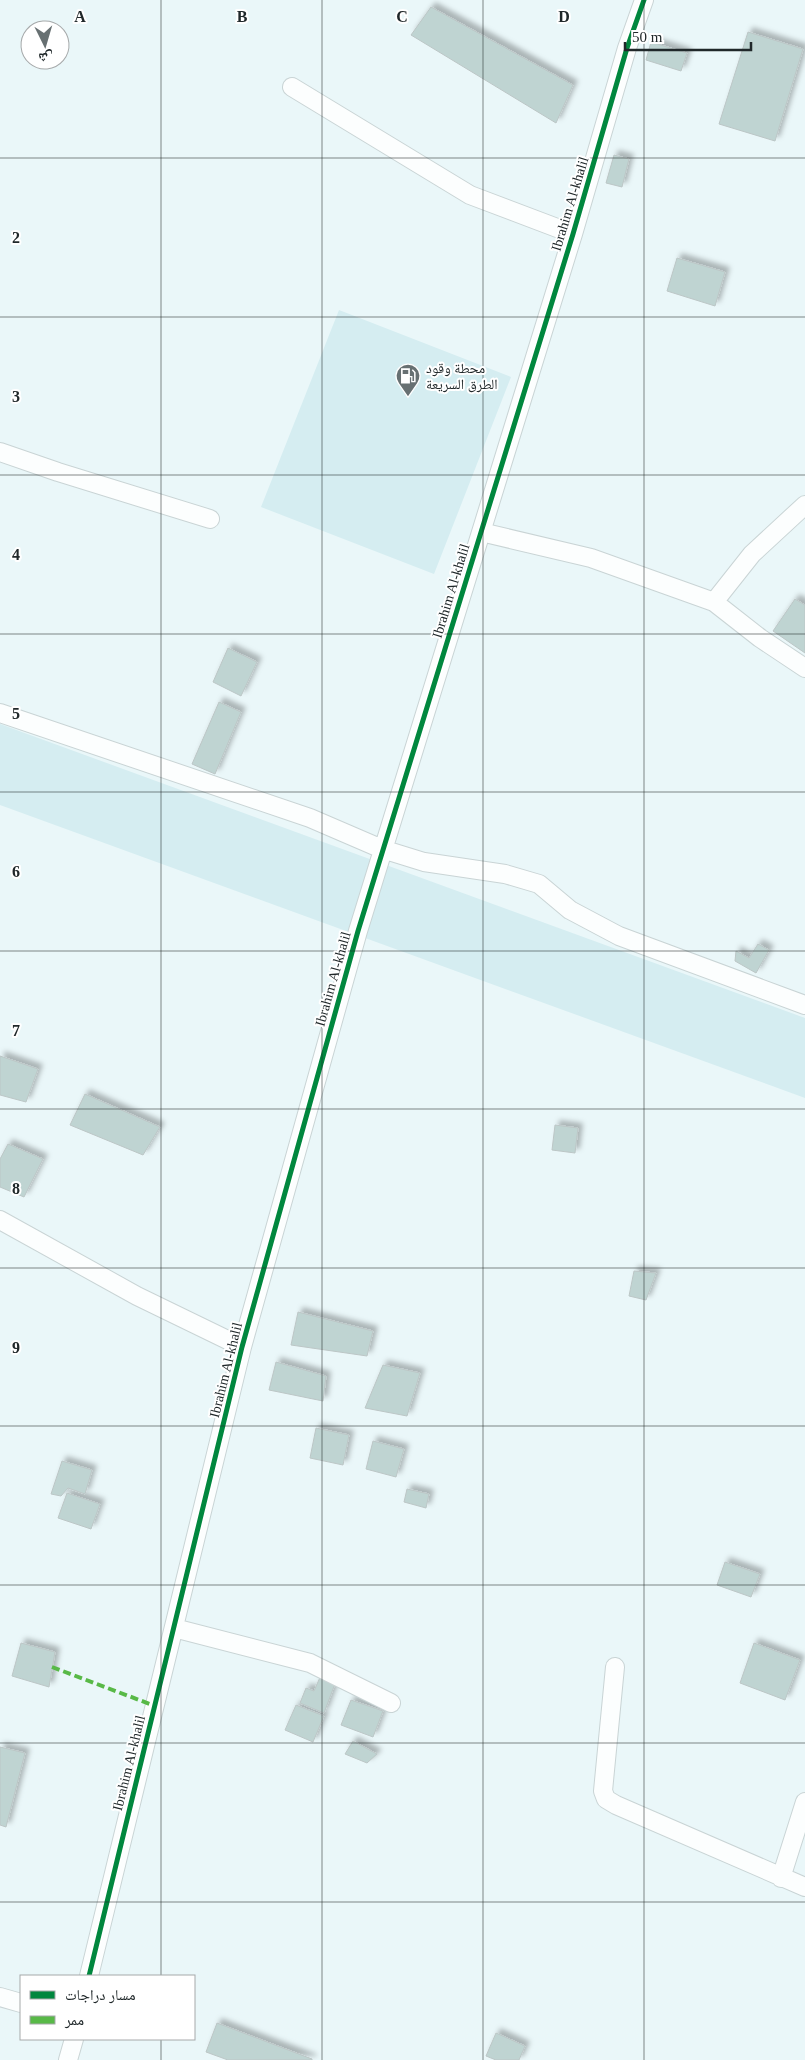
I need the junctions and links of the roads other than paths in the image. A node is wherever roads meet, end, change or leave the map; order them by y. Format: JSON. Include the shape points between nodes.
{"nodes":[{"id":1,"x":644,"y":0,"type":"edge"},
{"id":2,"x":292,"y":87,"type":"dead end"},
{"id":3,"x":573,"y":234,"type":"junction"},
{"id":4,"x":0,"y":452,"type":"edge"},
{"id":5,"x":805,"y":505,"type":"edge"},
{"id":6,"x":210,"y":519,"type":"dead end"},
{"id":7,"x":481,"y":532,"type":"junction"},
{"id":8,"x":714,"y":602,"type":"junction"},
{"id":9,"x":805,"y":668,"type":"edge"},
{"id":10,"x":0,"y":713,"type":"edge"},
{"id":11,"x":382,"y":849,"type":"junction"},
{"id":12,"x":805,"y":1006,"type":"edge"},
{"id":13,"x":0,"y":1220,"type":"edge"},
{"id":14,"x":242,"y":1347,"type":"junction"},
{"id":15,"x":174,"y":1628,"type":"junction"},
{"id":16,"x":615,"y":1667,"type":"dead end"},
{"id":17,"x":391,"y":1703,"type":"dead end"},
{"id":18,"x":805,"y":1802,"type":"edge"},
{"id":19,"x":781,"y":1878,"type":"junction"},
{"id":20,"x":805,"y":1887,"type":"edge"},
{"id":21,"x":89,"y":1975,"type":"edge"},
{"id":22,"x":0,"y":1997,"type":"edge"},
{"id":23,"x":20,"y":2003,"type":"edge"},
{"id":24,"x":74,"y":2040,"type":"edge"},
{"id":25,"x":68,"y":2060,"type":"edge"}],
"edges":[{"from":1,"to":3,"type":"street","name":"Ibrahim Al-khalil"},
{"from":2,"to":3,"type":"street","via":[[470,195]]},
{"from":3,"to":7,"type":"street","name":"Ibrahim Al-khalil"},
{"from":4,"to":6,"type":"street"},
{"from":5,"to":8,"type":"street","via":[[752,554]]},
{"from":7,"to":8,"type":"street","via":[[591,558]]},
{"from":7,"to":11,"type":"street","name":"Ibrahim Al-khalil"},
{"from":8,"to":9,"type":"street"},
{"from":10,"to":11,"type":"street","via":[[310,818]]},
{"from":11,"to":12,"type":"street","via":[[424,862],[505,874],[539,884],[570,910],[619,936]]},
{"from":11,"to":14,"type":"street","name":"Ibrahim Al-khalil"},
{"from":13,"to":14,"type":"street","via":[[136,1296]]},
{"from":14,"to":15,"type":"street","name":"Ibrahim Al-khalil"},
{"from":15,"to":17,"type":"street","via":[[310,1662]]},
{"from":15,"to":21,"type":"street","name":"Ibrahim Al-khalil"},
{"from":16,"to":19,"type":"street","via":[[603,1792],[606,1799]]},
{"from":18,"to":19,"type":"street"},
{"from":19,"to":20,"type":"street"},
{"from":22,"to":23,"type":"street"},
{"from":24,"to":25,"type":"street"}]}
